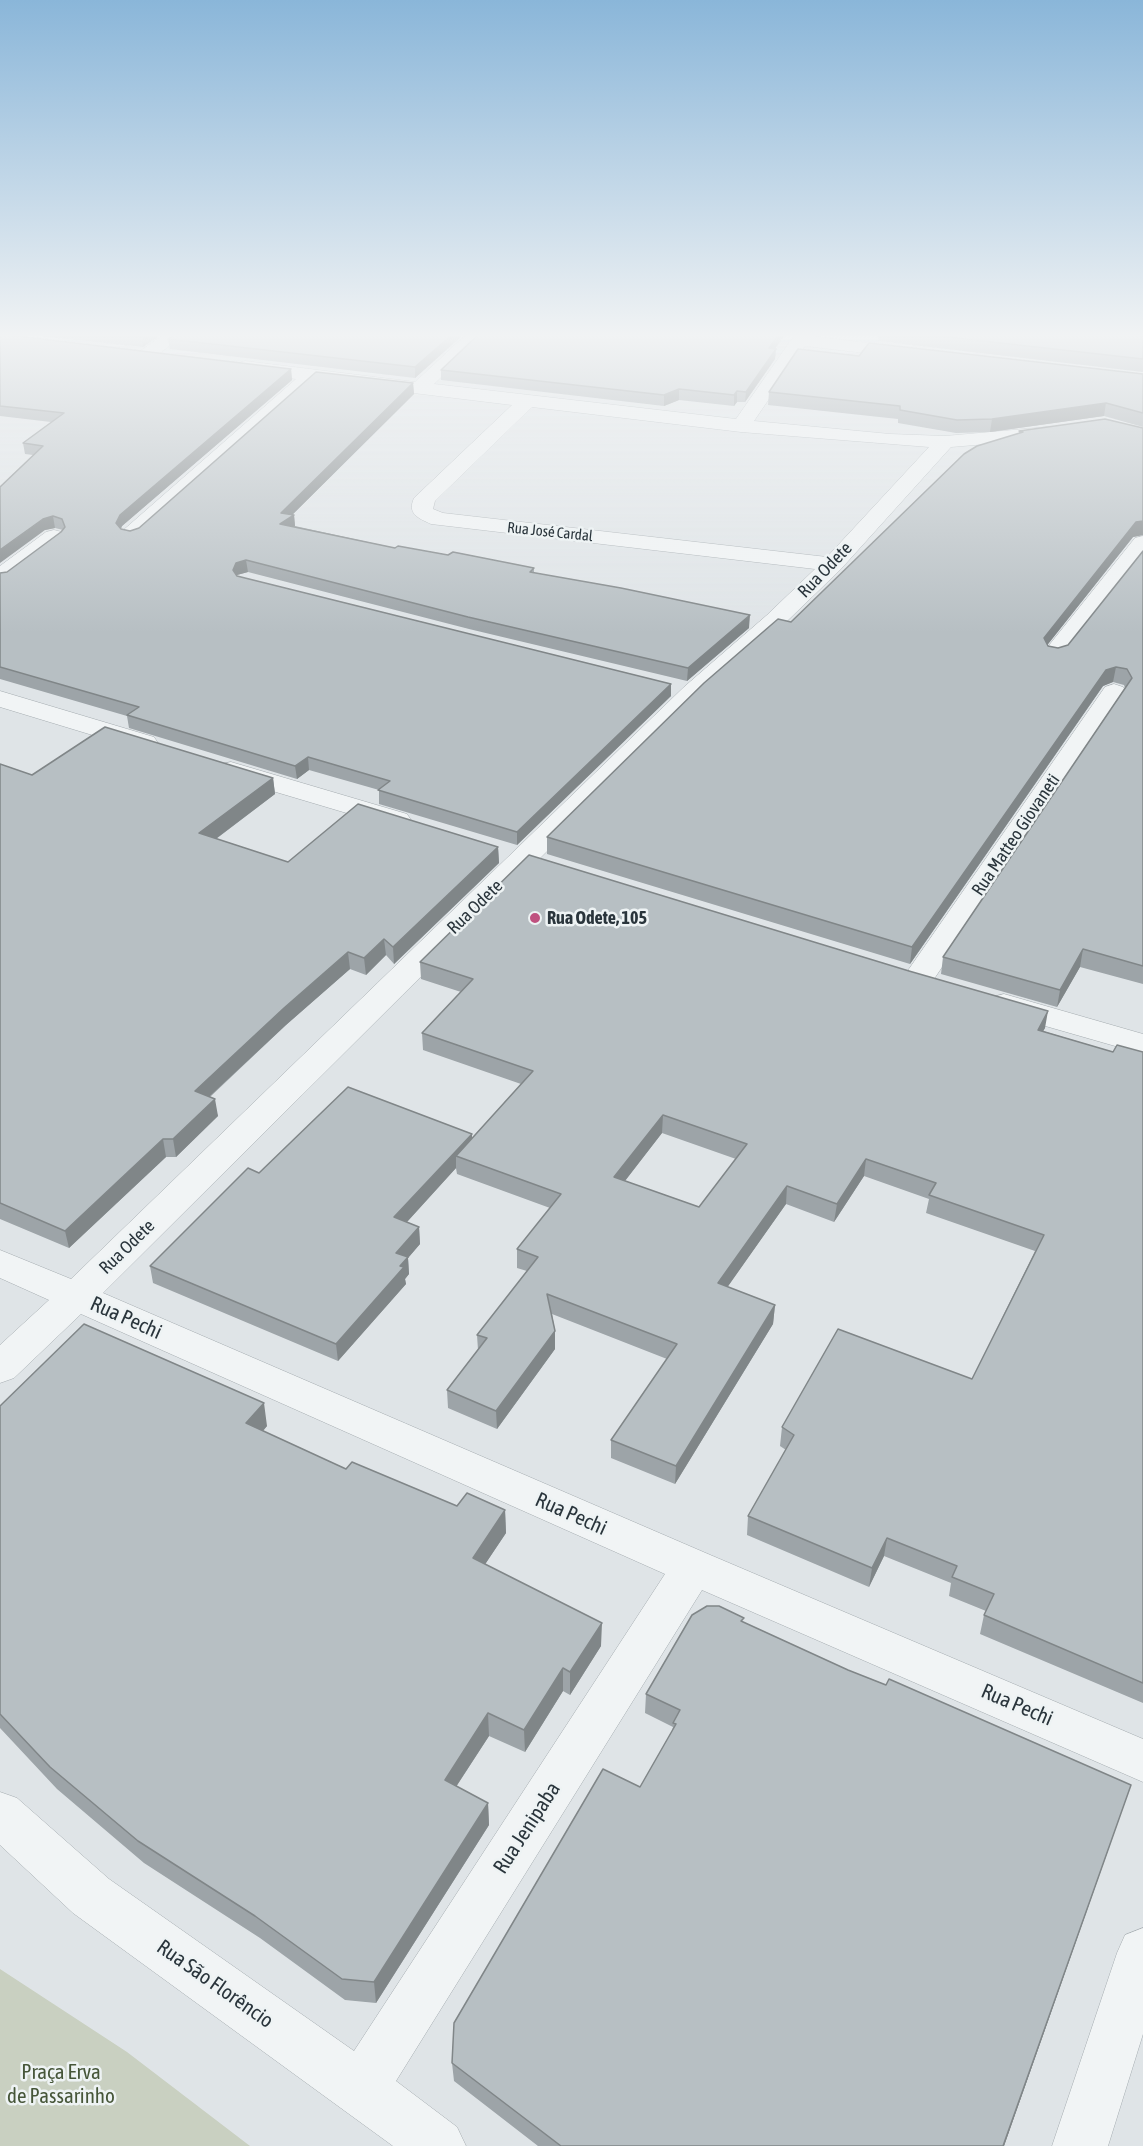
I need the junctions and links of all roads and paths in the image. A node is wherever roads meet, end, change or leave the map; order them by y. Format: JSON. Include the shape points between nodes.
{"nodes":[{"id":1,"x":245,"y":433,"type":"edge"},
{"id":2,"x":494,"y":433,"type":"edge"},
{"id":3,"x":817,"y":433,"type":"edge"},
{"id":4,"x":1044,"y":433,"type":"edge"},
{"id":5,"x":945,"y":442,"type":"junction"},
{"id":6,"x":131,"y":533,"type":"edge"},
{"id":7,"x":54,"y":537,"type":"edge"},
{"id":8,"x":1143,"y":543,"type":"edge"},
{"id":9,"x":833,"y":564,"type":"junction"},
{"id":10,"x":0,"y":577,"type":"edge"},
{"id":11,"x":1056,"y":654,"type":"edge"},
{"id":12,"x":1114,"y":692,"type":"dead end"},
{"id":13,"x":0,"y":699,"type":"edge"},
{"id":14,"x":171,"y":751,"type":"edge"},
{"id":15,"x":205,"y":762,"type":"edge"},
{"id":16,"x":421,"y":828,"type":"edge"},
{"id":17,"x":490,"y":849,"type":"edge"},
{"id":18,"x":535,"y":863,"type":"junction"},
{"id":19,"x":918,"y":979,"type":"edge"},
{"id":20,"x":974,"y":995,"type":"edge"},
{"id":21,"x":1143,"y":1044,"type":"edge"},
{"id":22,"x":0,"y":1263,"type":"edge"},
{"id":23,"x":76,"y":1297,"type":"junction"},
{"id":24,"x":0,"y":1368,"type":"edge"},
{"id":25,"x":693,"y":1567,"type":"junction"},
{"id":26,"x":1143,"y":1761,"type":"edge"},
{"id":27,"x":0,"y":1814,"type":"edge"},
{"id":28,"x":1143,"y":1953,"type":"edge"},
{"id":29,"x":361,"y":2088,"type":"junction"},
{"id":30,"x":438,"y":2146,"type":"edge"},
{"id":31,"x":1080,"y":2146,"type":"edge"}],
"edges":[{"from":1,"to":6,"type":"street"},
{"from":2,"to":9,"type":"street","name":"Rua José Cardal","via":[[426,498],[423,513],[439,519]]},
{"from":3,"to":5,"type":"street"},
{"from":4,"to":5,"type":"street"},
{"from":5,"to":9,"type":"street","name":"Rua Odete"},
{"from":7,"to":10,"type":"street"},
{"from":8,"to":11,"type":"street"},
{"from":9,"to":18,"type":"street","name":"Rua Odete","via":[[775,620],[682,689]]},
{"from":12,"to":19,"type":"street","name":"Rua Matteo Giovaneti"},
{"from":13,"to":14,"type":"street"},
{"from":15,"to":16,"type":"street"},
{"from":17,"to":18,"type":"street"},
{"from":18,"to":23,"type":"street","name":"Rua Odete"},
{"from":20,"to":21,"type":"street"},
{"from":22,"to":23,"type":"street","name":"Rua Pechi"},
{"from":23,"to":24,"type":"street","name":"Rua Odete"},
{"from":23,"to":25,"type":"street","name":"Rua Pechi"},
{"from":25,"to":26,"type":"street","name":"Rua Pechi"},
{"from":25,"to":29,"type":"street","name":"Rua Jenipaba"},
{"from":27,"to":29,"type":"street","name":"Rua São Florêncio","via":[[91,1896]]},
{"from":28,"to":31,"type":"street"},
{"from":29,"to":30,"type":"street","name":"Rua São Florêncio"}]}
